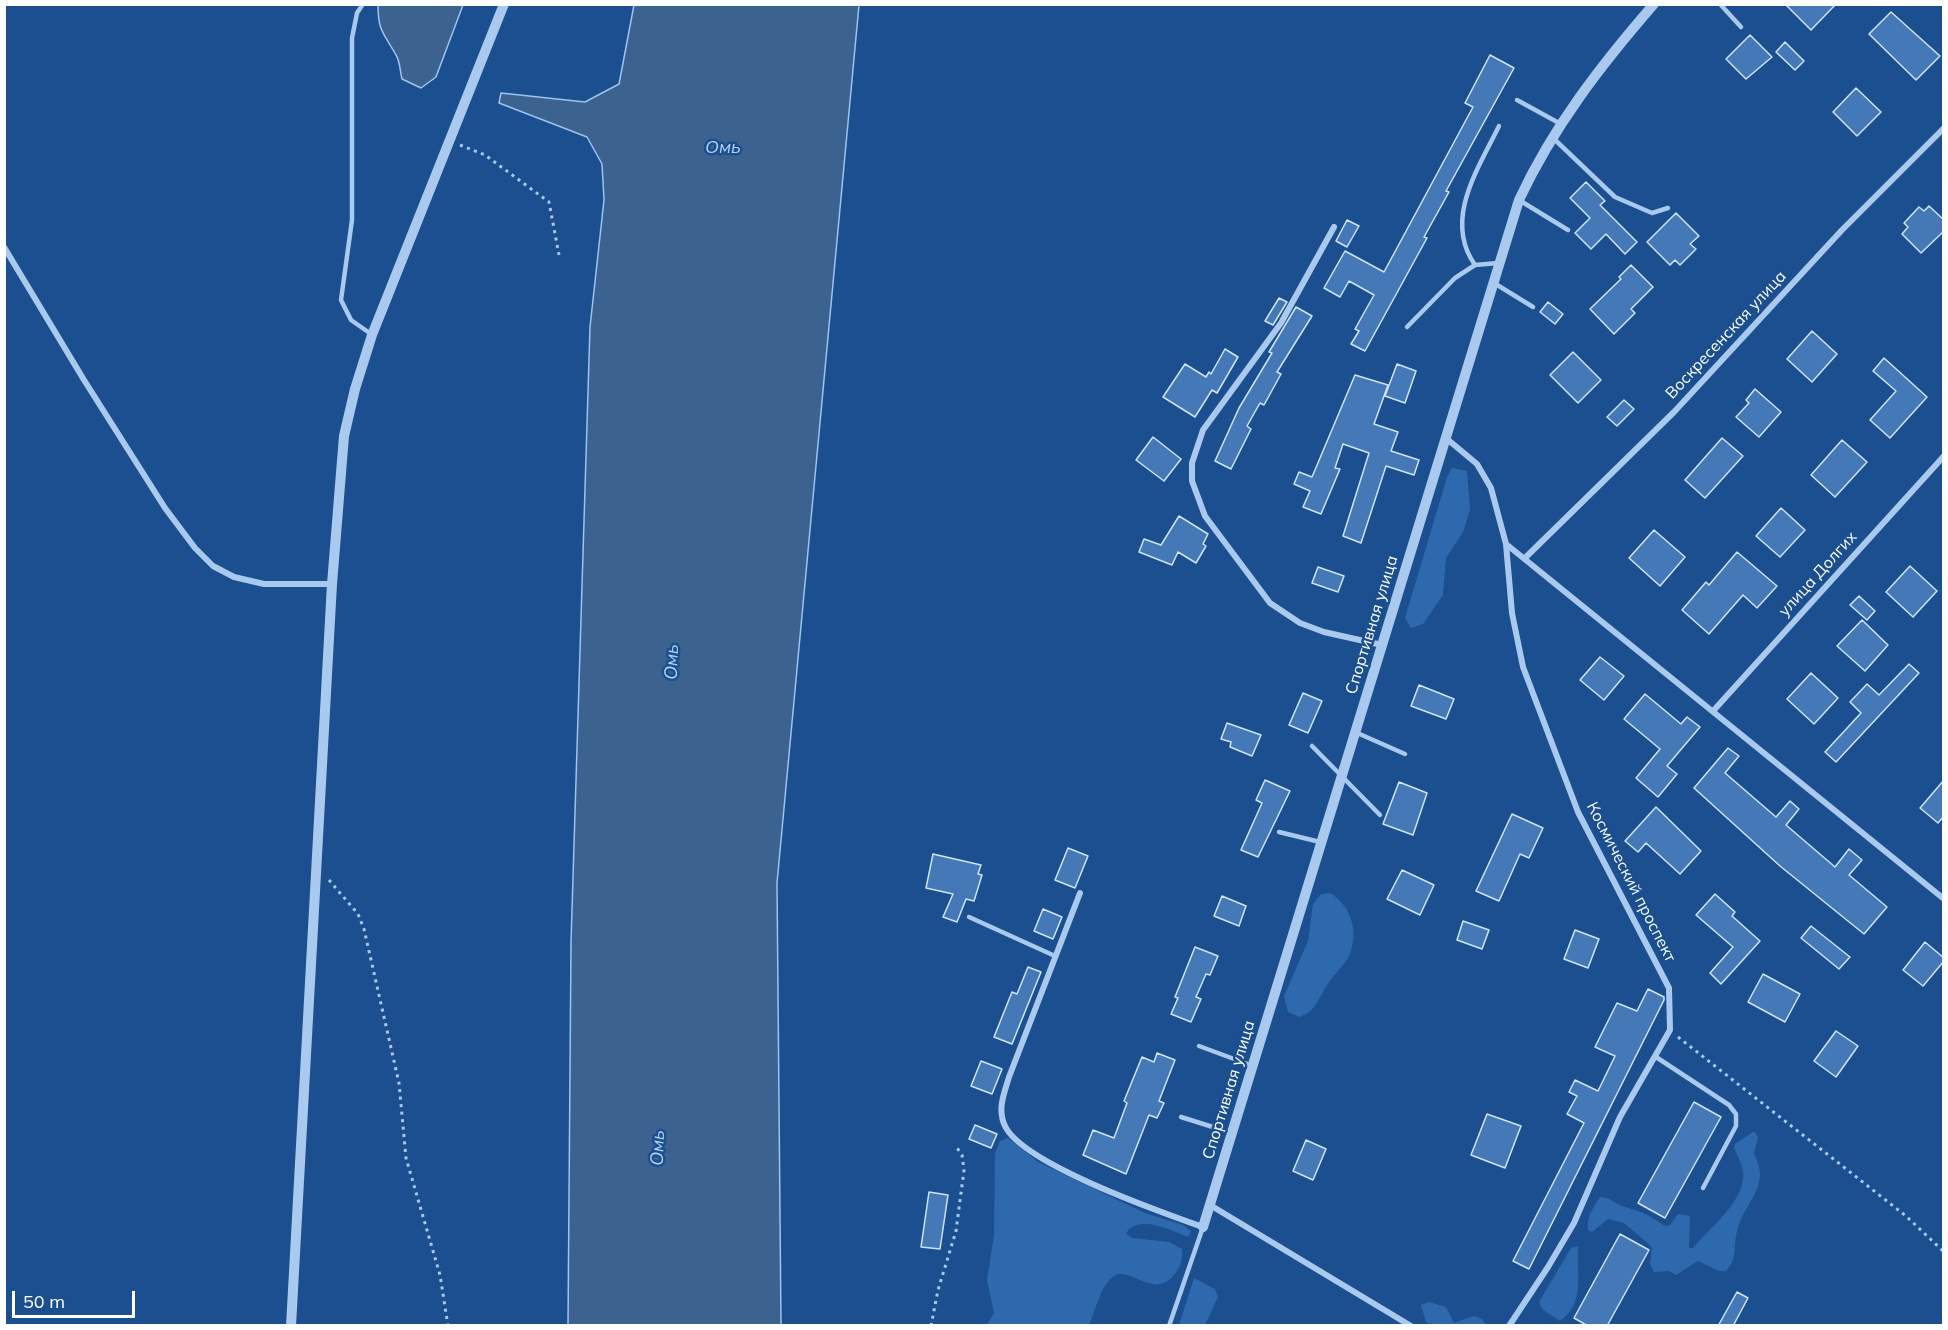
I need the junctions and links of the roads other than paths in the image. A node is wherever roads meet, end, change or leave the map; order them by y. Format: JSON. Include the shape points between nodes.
{"nodes":[{"id":1,"x":363,"y":4,"type":"edge"},
{"id":2,"x":504,"y":4,"type":"edge"},
{"id":3,"x":1654,"y":4,"type":"edge"},
{"id":4,"x":1720,"y":4,"type":"edge"},
{"id":5,"x":1741,"y":27,"type":"dead end"},
{"id":6,"x":1517,"y":100,"type":"dead end"},
{"id":7,"x":1559,"y":123,"type":"junction"},
{"id":8,"x":1499,"y":126,"type":"dead end"},
{"id":9,"x":1944,"y":128,"type":"edge"},
{"id":10,"x":1552,"y":136,"type":"junction"},
{"id":11,"x":1519,"y":200,"type":"junction"},
{"id":12,"x":1668,"y":208,"type":"dead end"},
{"id":13,"x":1334,"y":227,"type":"dead end"},
{"id":14,"x":1568,"y":230,"type":"dead end"},
{"id":15,"x":4,"y":247,"type":"edge"},
{"id":16,"x":1498,"y":263,"type":"junction"},
{"id":17,"x":1475,"y":265,"type":"junction"},
{"id":18,"x":1492,"y":282,"type":"junction"},
{"id":19,"x":1533,"y":307,"type":"dead end"},
{"id":20,"x":1407,"y":327,"type":"dead end"},
{"id":21,"x":372,"y":335,"type":"junction"},
{"id":22,"x":1447,"y":439,"type":"junction"},
{"id":23,"x":1944,"y":456,"type":"edge"},
{"id":24,"x":1506,"y":544,"type":"junction"},
{"id":25,"x":1526,"y":557,"type":"junction"},
{"id":26,"x":332,"y":584,"type":"junction"},
{"id":27,"x":1382,"y":645,"type":"junction"},
{"id":28,"x":1714,"y":710,"type":"junction"},
{"id":29,"x":1355,"y":731,"type":"junction"},
{"id":30,"x":1312,"y":746,"type":"dead end"},
{"id":31,"x":1405,"y":754,"type":"dead end"},
{"id":32,"x":1341,"y":775,"type":"junction"},
{"id":33,"x":1380,"y":815,"type":"dead end"},
{"id":34,"x":1279,"y":832,"type":"dead end"},
{"id":35,"x":1320,"y":842,"type":"junction"},
{"id":36,"x":1080,"y":893,"type":"dead end"},
{"id":37,"x":1944,"y":898,"type":"edge"},
{"id":38,"x":969,"y":917,"type":"dead end"},
{"id":39,"x":1055,"y":956,"type":"junction"},
{"id":40,"x":1199,"y":1046,"type":"dead end"},
{"id":41,"x":1656,"y":1057,"type":"junction"},
{"id":42,"x":1253,"y":1066,"type":"junction"},
{"id":43,"x":1180,"y":1117,"type":"dead end"},
{"id":44,"x":1232,"y":1133,"type":"junction"},
{"id":45,"x":1703,"y":1188,"type":"dead end"},
{"id":46,"x":1210,"y":1205,"type":"junction"},
{"id":47,"x":1203,"y":1227,"type":"junction"},
{"id":48,"x":291,"y":1326,"type":"edge"},
{"id":49,"x":1169,"y":1326,"type":"edge"},
{"id":50,"x":1411,"y":1326,"type":"edge"},
{"id":51,"x":1509,"y":1326,"type":"edge"}],
"edges":[{"from":1,"to":21,"type":"lane","via":[[352,38],[352,220],[341,300],[351,320]]},
{"from":2,"to":21,"type":"street"},
{"from":3,"to":7,"type":"street","name":"Спортивная улица"},
{"from":4,"to":5,"type":"lane"},
{"from":6,"to":7,"type":"lane"},
{"from":7,"to":10,"type":"street","name":"Спортивная улица"},
{"from":8,"to":17,"type":"lane","via":[[1462,209],[1462,234]]},
{"from":9,"to":25,"type":"street","name":"Воскресенская улица","via":[[1842,230],[1674,412]]},
{"from":10,"to":11,"type":"street","name":"Спортивная улица"},
{"from":10,"to":12,"type":"lane","via":[[1615,197],[1653,213]]},
{"from":11,"to":14,"type":"lane"},
{"from":11,"to":16,"type":"street","name":"Спортивная улица"},
{"from":13,"to":27,"type":"street","via":[[1281,322],[1203,430],[1192,463],[1192,482],[1205,516],[1270,603],[1300,623],[1324,632]]},
{"from":15,"to":26,"type":"street","via":[[96,400],[195,548],[213,566],[234,577],[264,584]]},
{"from":16,"to":17,"type":"lane"},
{"from":16,"to":18,"type":"street","name":"Спортивная улица"},
{"from":17,"to":20,"type":"lane","via":[[1455,278]]},
{"from":18,"to":19,"type":"lane"},
{"from":18,"to":22,"type":"street","name":"Спортивная улица"},
{"from":21,"to":26,"type":"street","via":[[344,436]]},
{"from":22,"to":24,"type":"street","name":"Космический проспект","via":[[1477,464],[1491,488]]},
{"from":22,"to":27,"type":"street","name":"Спортивная улица"},
{"from":23,"to":28,"type":"street","name":"улица Долгих"},
{"from":24,"to":25,"type":"street"},
{"from":24,"to":41,"type":"street","name":"Космический проспект","via":[[1512,613],[1523,667],[1578,812],[1669,988],[1670,1030]]},
{"from":25,"to":28,"type":"street"},
{"from":26,"to":48,"type":"street"},
{"from":27,"to":29,"type":"street","name":"Спортивная улица"},
{"from":28,"to":37,"type":"street"},
{"from":29,"to":31,"type":"lane"},
{"from":29,"to":32,"type":"street","name":"Спортивная улица"},
{"from":30,"to":32,"type":"lane"},
{"from":32,"to":33,"type":"lane"},
{"from":32,"to":35,"type":"street","name":"Спортивная улица"},
{"from":34,"to":35,"type":"lane"},
{"from":35,"to":42,"type":"street","name":"Спортивная улица"},
{"from":36,"to":39,"type":"street"},
{"from":38,"to":39,"type":"lane"},
{"from":39,"to":47,"type":"street","via":[[1001,1102],[1006,1127],[1041,1158],[1133,1201]]},
{"from":40,"to":42,"type":"lane"},
{"from":41,"to":45,"type":"lane","via":[[1730,1105],[1736,1114],[1736,1126]]},
{"from":41,"to":51,"type":"street","name":"Космический проспект","via":[[1620,1117],[1574,1223]]},
{"from":42,"to":44,"type":"street","name":"Спортивная улица"},
{"from":43,"to":44,"type":"lane"},
{"from":44,"to":46,"type":"street","name":"Спортивная улица"},
{"from":46,"to":47,"type":"street","name":"Спортивная улица"},
{"from":46,"to":50,"type":"street"},
{"from":47,"to":49,"type":"lane"}]}
